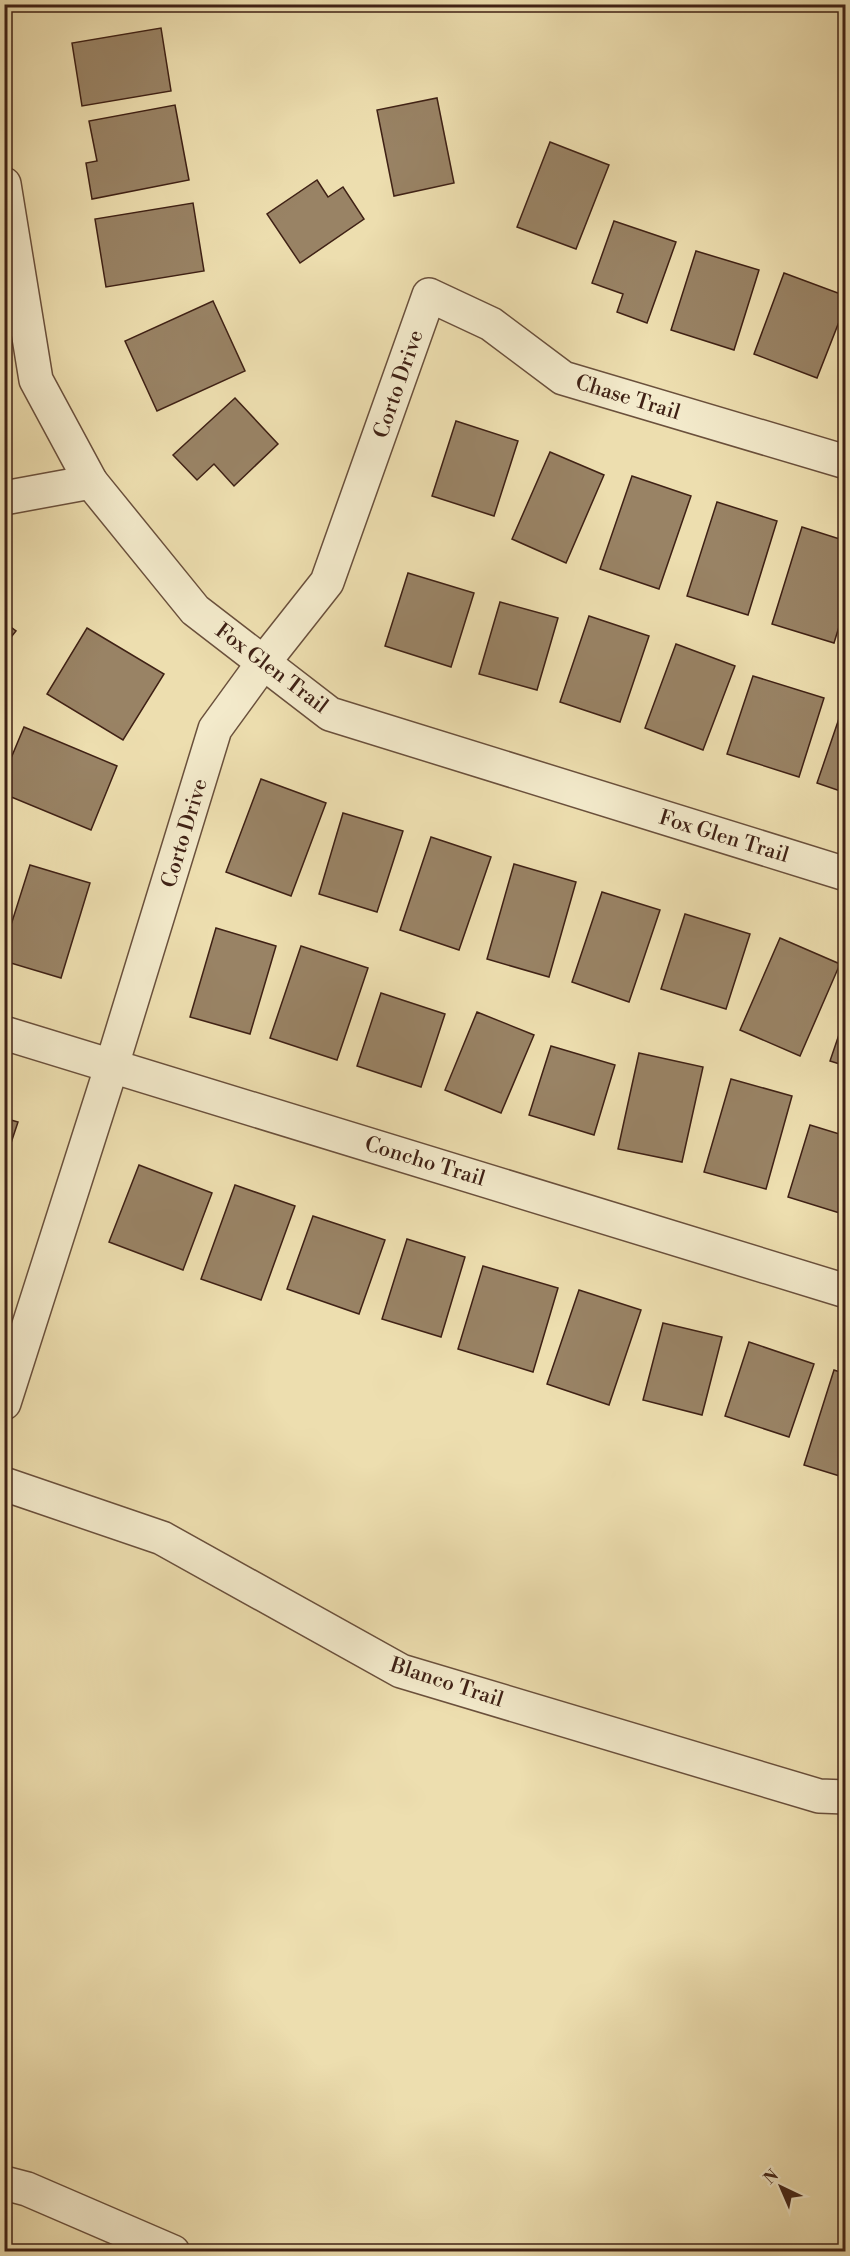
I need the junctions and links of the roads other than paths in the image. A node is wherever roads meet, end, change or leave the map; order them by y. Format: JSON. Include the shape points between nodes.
{"nodes":[{"id":1,"x":4,"y":184,"type":"edge"},
{"id":2,"x":429,"y":295,"type":"joint"},
{"id":3,"x":846,"y":462,"type":"edge"},
{"id":4,"x":92,"y":482,"type":"junction"},
{"id":5,"x":4,"y":498,"type":"edge"},
{"id":6,"x":263,"y":663,"type":"junction"},
{"id":7,"x":846,"y":874,"type":"edge"},
{"id":8,"x":4,"y":1033,"type":"edge"},
{"id":9,"x":112,"y":1065,"type":"junction"},
{"id":10,"x":846,"y":1291,"type":"edge"},
{"id":11,"x":4,"y":1403,"type":"edge"},
{"id":12,"x":4,"y":1484,"type":"edge"},
{"id":13,"x":846,"y":1797,"type":"edge"},
{"id":14,"x":4,"y":2183,"type":"edge"},
{"id":15,"x":174,"y":2252,"type":"edge"}],
"edges":[{"from":1,"to":4,"type":"street","name":"Fox Glen Trail","via":[[36,380]]},
{"from":2,"to":3,"type":"street","name":"Chase Trail","via":[[491,324],[564,378]]},
{"from":2,"to":6,"type":"street","name":"Corto Drive","via":[[327,582]]},
{"from":4,"to":5,"type":"street"},
{"from":4,"to":6,"type":"street","name":"Fox Glen Trail","via":[[195,610]]},
{"from":6,"to":7,"type":"street","name":"Fox Glen Trail","via":[[330,714]]},
{"from":6,"to":9,"type":"street","name":"Corto Drive","via":[[215,729]]},
{"from":8,"to":9,"type":"street","name":"Concho Trail"},
{"from":9,"to":10,"type":"street","name":"Concho Trail"},
{"from":9,"to":11,"type":"street","name":"Corto Drive"},
{"from":12,"to":13,"type":"street","name":"Blanco Trail","via":[[162,1538],[400,1671],[819,1796]]},
{"from":14,"to":15,"type":"street","via":[[27,2189]]}]}
